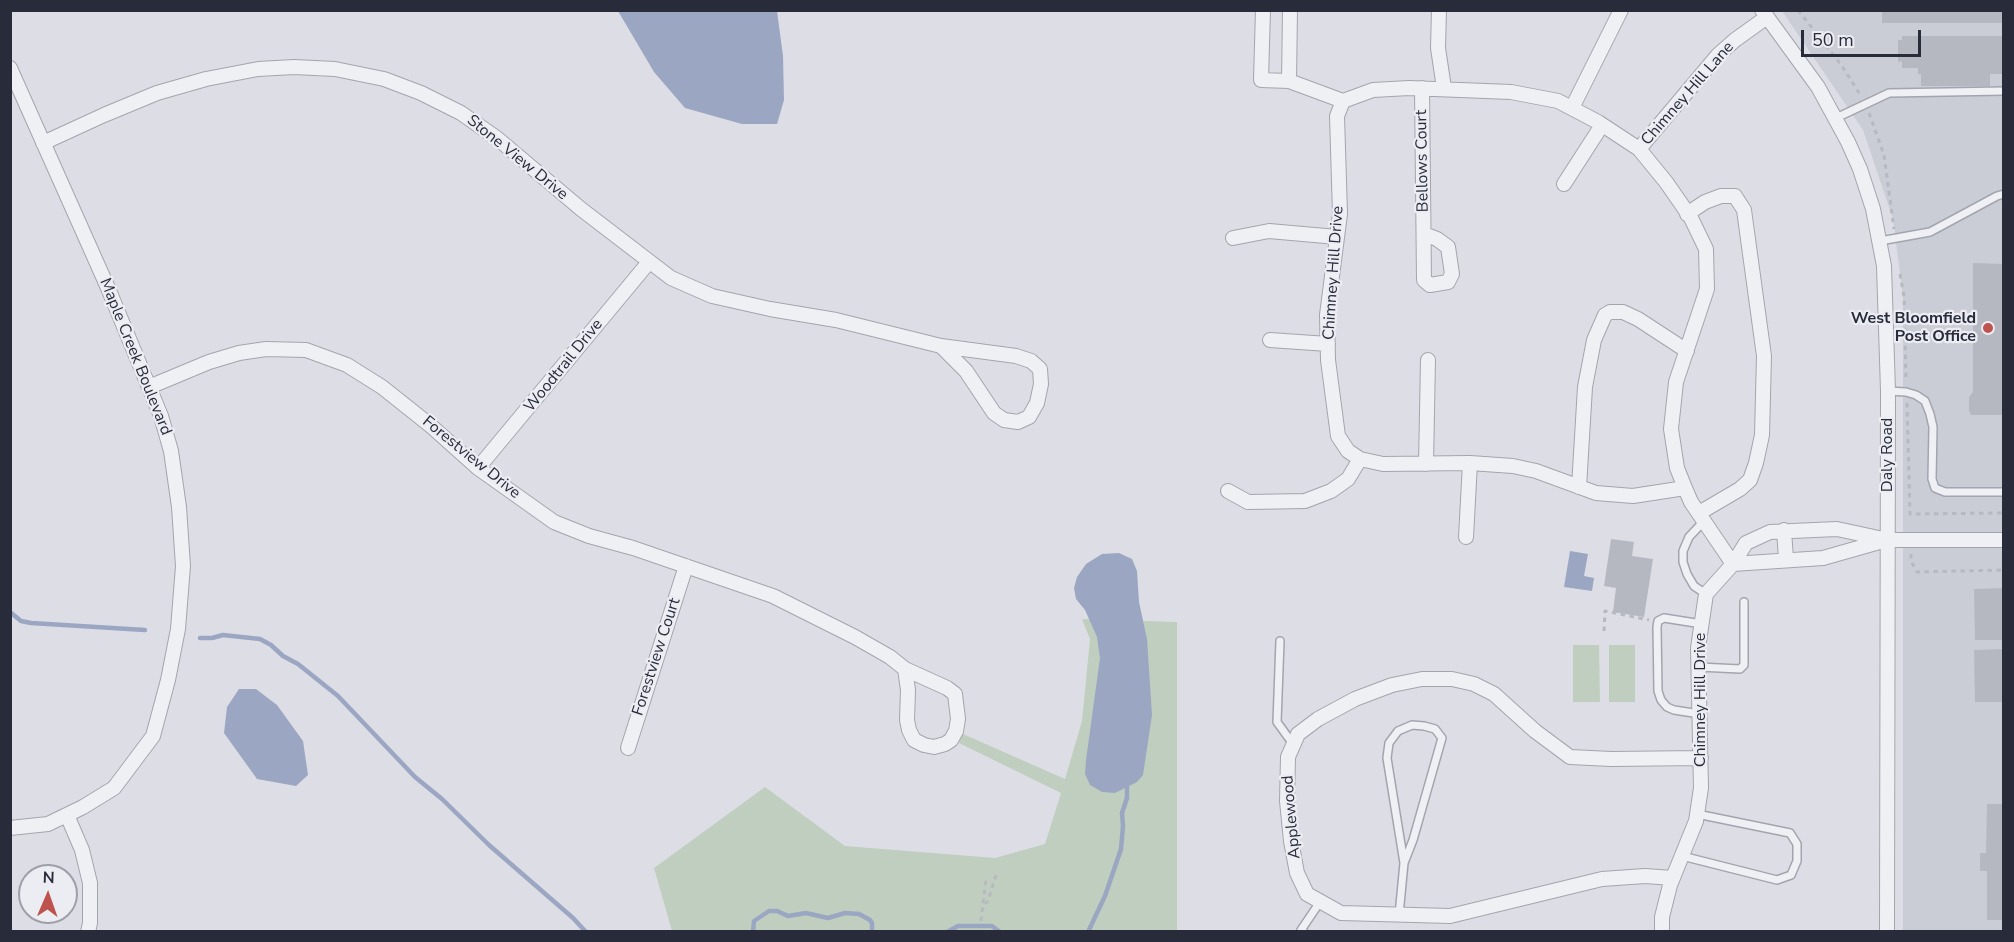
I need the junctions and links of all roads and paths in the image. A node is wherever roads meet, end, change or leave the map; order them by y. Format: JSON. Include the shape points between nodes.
{"nodes":[{"id":1,"x":1263,"y":10,"type":"edge"},
{"id":2,"x":1290,"y":10,"type":"edge"},
{"id":3,"x":1439,"y":10,"type":"edge"},
{"id":4,"x":1621,"y":10,"type":"edge"},
{"id":5,"x":1768,"y":12,"type":"edge"},
{"id":6,"x":10,"y":68,"type":"edge"},
{"id":7,"x":1288,"y":81,"type":"junction"},
{"id":8,"x":1422,"y":88,"type":"junction"},
{"id":9,"x":1444,"y":88,"type":"junction"},
{"id":10,"x":2004,"y":91,"type":"edge"},
{"id":11,"x":1343,"y":101,"type":"junction"},
{"id":12,"x":1572,"y":108,"type":"junction"},
{"id":13,"x":1836,"y":118,"type":"junction"},
{"id":14,"x":1602,"y":125,"type":"junction"},
{"id":15,"x":43,"y":143,"type":"junction"},
{"id":16,"x":1639,"y":149,"type":"junction"},
{"id":17,"x":1564,"y":184,"type":"dead end"},
{"id":18,"x":2004,"y":194,"type":"edge"},
{"id":19,"x":1687,"y":214,"type":"junction"},
{"id":20,"x":1424,"y":234,"type":"dead end"},
{"id":21,"x":1233,"y":237,"type":"dead end"},
{"id":22,"x":1337,"y":237,"type":"junction"},
{"id":23,"x":1880,"y":241,"type":"junction"},
{"id":24,"x":649,"y":262,"type":"junction"},
{"id":25,"x":1270,"y":340,"type":"dead end"},
{"id":26,"x":1328,"y":344,"type":"junction"},
{"id":27,"x":941,"y":346,"type":"junction"},
{"id":28,"x":1687,"y":351,"type":"junction"},
{"id":29,"x":1428,"y":360,"type":"dead end"},
{"id":30,"x":149,"y":387,"type":"junction"},
{"id":31,"x":1888,"y":391,"type":"junction"},
{"id":32,"x":1360,"y":459,"type":"junction"},
{"id":33,"x":1470,"y":463,"type":"junction"},
{"id":34,"x":1426,"y":464,"type":"junction"},
{"id":35,"x":478,"y":468,"type":"junction"},
{"id":36,"x":1579,"y":487,"type":"junction"},
{"id":37,"x":1685,"y":488,"type":"junction"},
{"id":38,"x":1228,"y":491,"type":"dead end"},
{"id":39,"x":2004,"y":492,"type":"edge"},
{"id":40,"x":1702,"y":517,"type":"junction"},
{"id":41,"x":1784,"y":530,"type":"junction"},
{"id":42,"x":1466,"y":537,"type":"dead end"},
{"id":43,"x":1888,"y":540,"type":"junction"},
{"id":44,"x":2004,"y":540,"type":"edge"},
{"id":45,"x":1786,"y":559,"type":"junction"},
{"id":46,"x":1733,"y":564,"type":"junction"},
{"id":47,"x":686,"y":566,"type":"junction"},
{"id":48,"x":2004,"y":570,"type":"edge"},
{"id":49,"x":1917,"y":572,"type":"dead end"},
{"id":50,"x":1706,"y":594,"type":"junction"},
{"id":51,"x":1744,"y":602,"type":"dead end"},
{"id":52,"x":1658,"y":621,"type":"junction"},
{"id":53,"x":1702,"y":624,"type":"junction"},
{"id":54,"x":1604,"y":631,"type":"dead end"},
{"id":55,"x":1280,"y":641,"type":"dead end"},
{"id":56,"x":1699,"y":667,"type":"junction"},
{"id":57,"x":905,"y":669,"type":"junction"},
{"id":58,"x":1700,"y":714,"type":"junction"},
{"id":59,"x":1293,"y":744,"type":"junction"},
{"id":60,"x":628,"y":748,"type":"dead end"},
{"id":61,"x":1701,"y":758,"type":"junction"},
{"id":62,"x":1697,"y":814,"type":"junction"},
{"id":63,"x":67,"y":815,"type":"junction"},
{"id":64,"x":10,"y":828,"type":"edge"},
{"id":65,"x":1682,"y":856,"type":"junction"},
{"id":66,"x":1404,"y":863,"type":"junction"},
{"id":67,"x":996,"y":875,"type":"dead end"},
{"id":68,"x":1673,"y":878,"type":"junction"},
{"id":69,"x":986,"y":879,"type":"dead end"},
{"id":70,"x":1320,"y":902,"type":"junction"},
{"id":71,"x":984,"y":906,"type":"junction"},
{"id":72,"x":1399,"y":915,"type":"junction"},
{"id":73,"x":981,"y":921,"type":"dead end"},
{"id":74,"x":1302,"y":931,"type":"edge"},
{"id":75,"x":88,"y":932,"type":"edge"},
{"id":76,"x":1662,"y":932,"type":"edge"},
{"id":77,"x":1887,"y":932,"type":"edge"}],
"edges":[{"from":1,"to":7,"type":"street","via":[[1260,80]]},
{"from":2,"to":7,"type":"street"},
{"from":3,"to":9,"type":"street","via":[[1438,48]]},
{"from":4,"to":12,"type":"street"},
{"from":5,"to":13,"type":"street","name":"Daly Road"},
{"from":5,"to":16,"type":"street","name":"Chimney Hill Lane","via":[[1718,55]]},
{"from":6,"to":15,"type":"street","name":"Maple Creek Boulevard"},
{"from":7,"to":11,"type":"street"},
{"from":8,"to":9,"type":"street"},
{"from":8,"to":11,"type":"street","via":[[1373,90]]},
{"from":8,"to":20,"type":"street","name":"Bellows Court"},
{"from":9,"to":12,"type":"street","via":[[1511,92],[1558,101]]},
{"from":10,"to":13,"type":"lane","via":[[1889,93]]},
{"from":11,"to":22,"type":"street","name":"Chimney Hill Drive","via":[[1337,116]]},
{"from":12,"to":14,"type":"street"},
{"from":13,"to":23,"type":"street","name":"Daly Road","via":[[1860,169]]},
{"from":14,"to":16,"type":"street"},
{"from":14,"to":17,"type":"street"},
{"from":15,"to":24,"type":"street","name":"Stone View Drive","via":[[157,93],[206,79],[258,69],[335,69],[384,79],[461,113]]},
{"from":15,"to":30,"type":"street","name":"Maple Creek Boulevard"},
{"from":16,"to":19,"type":"street"},
{"from":18,"to":23,"type":"lane","via":[[1930,232]]},
{"from":19,"to":28,"type":"street","via":[[1706,249],[1707,289]]},
{"from":19,"to":40,"type":"street","via":[[1721,196],[1735,196],[1744,210],[1764,356],[1762,435],[1750,480]]},
{"from":21,"to":22,"type":"street","via":[[1269,231]]},
{"from":22,"to":26,"type":"street","name":"Chimney Hill Drive","via":[[1327,315]]},
{"from":23,"to":31,"type":"street","name":"Daly Road","via":[[1886,296]]},
{"from":24,"to":27,"type":"street","name":"Stone View Drive","via":[[671,278],[712,296],[836,320]]},
{"from":24,"to":35,"type":"street","name":"Woodtrail Drive"},
{"from":25,"to":26,"type":"street"},
{"from":26,"to":32,"type":"street","name":"Chimney Hill Drive","via":[[1338,436],[1348,451]]},
{"from":27,"to":27,"type":"street","name":"Stone View Drive","via":[[1031,361],[1040,369],[1041,384],[1029,417],[1018,422],[1004,420],[994,413],[966,371]]},
{"from":28,"to":36,"type":"street","via":[[1623,312],[1605,315],[1594,340],[1585,387]]},
{"from":28,"to":37,"type":"street","via":[[1676,382],[1671,429],[1677,468]]},
{"from":29,"to":34,"type":"street"},
{"from":30,"to":35,"type":"street","name":"Forestview Drive","via":[[238,353],[306,350],[347,365],[382,387]]},
{"from":30,"to":63,"type":"street","name":"Maple Creek Boulevard","via":[[171,451],[179,507],[183,566],[175,649],[153,736],[114,788]]},
{"from":31,"to":39,"type":"lane","via":[[1906,392],[1925,401],[1933,427],[1935,488],[1945,492]]},
{"from":31,"to":43,"type":"street","name":"Daly Road"},
{"from":32,"to":34,"type":"street","via":[[1383,464]]},
{"from":32,"to":38,"type":"street","via":[[1348,479],[1305,501],[1248,502]]},
{"from":33,"to":34,"type":"street"},
{"from":33,"to":36,"type":"street","via":[[1536,471]]},
{"from":33,"to":42,"type":"street"},
{"from":35,"to":47,"type":"street","name":"Forestview Drive","via":[[554,522]]},
{"from":36,"to":37,"type":"street","via":[[1596,493],[1633,496]]},
{"from":37,"to":40,"type":"street"},
{"from":40,"to":46,"type":"street"},
{"from":40,"to":50,"type":"lane","via":[[1683,551],[1683,562],[1694,586]]},
{"from":41,"to":43,"type":"street","via":[[1837,529]]},
{"from":41,"to":45,"type":"street"},
{"from":41,"to":46,"type":"street","via":[[1746,543]]},
{"from":43,"to":44,"type":"street"},
{"from":43,"to":45,"type":"street","via":[[1823,558]]},
{"from":43,"to":77,"type":"street","name":"Daly Road"},
{"from":45,"to":46,"type":"street"},
{"from":46,"to":50,"type":"street"},
{"from":47,"to":57,"type":"street","name":"Forestview Drive","via":[[773,596],[861,640]]},
{"from":47,"to":60,"type":"street","name":"Forestview Court"},
{"from":48,"to":49,"type":"path"},
{"from":50,"to":53,"type":"street","name":"Chimney Hill Drive"},
{"from":51,"to":56,"type":"lane","via":[[1744,665],[1740,669]]},
{"from":52,"to":53,"type":"lane","via":[[1664,618]]},
{"from":52,"to":54,"type":"path","via":[[1605,611]]},
{"from":52,"to":58,"type":"lane","via":[[1659,696],[1674,710]]},
{"from":53,"to":56,"type":"street","name":"Chimney Hill Drive"},
{"from":55,"to":59,"type":"lane","via":[[1277,722]]},
{"from":56,"to":58,"type":"street","name":"Chimney Hill Drive"},
{"from":57,"to":57,"type":"street","name":"Forestview Drive","via":[[907,720],[914,740],[924,746],[945,744],[956,731],[955,694]]},
{"from":58,"to":61,"type":"street","name":"Chimney Hill Drive"},
{"from":59,"to":61,"type":"street","via":[[1298,734],[1318,719],[1355,699],[1392,685],[1452,679],[1494,694],[1570,757]]},
{"from":59,"to":70,"type":"street","name":"Applewood","via":[[1288,757],[1287,801],[1291,842],[1302,884],[1307,894]]},
{"from":61,"to":62,"type":"street","name":"Chimney Hill Drive"},
{"from":62,"to":65,"type":"street","name":"Chimney Hill Drive"},
{"from":62,"to":65,"type":"lane","via":[[1790,832],[1797,844],[1797,861],[1791,875],[1777,880]]},
{"from":63,"to":64,"type":"street","name":"Maple Creek Boulevard","via":[[48,824]]},
{"from":63,"to":75,"type":"street","via":[[90,883]]},
{"from":65,"to":68,"type":"street","name":"Chimney Hill Drive"},
{"from":66,"to":66,"type":"lane","via":[[1442,738],[1436,729],[1424,726],[1412,725],[1398,732],[1389,743],[1387,758]]},
{"from":66,"to":72,"type":"lane"},
{"from":67,"to":71,"type":"path"},
{"from":68,"to":72,"type":"street","name":"Applewood","via":[[1602,879],[1450,916]]},
{"from":68,"to":76,"type":"street","name":"Chimney Hill Drive"},
{"from":69,"to":71,"type":"path"},
{"from":70,"to":72,"type":"street","name":"Applewood","via":[[1341,912]]},
{"from":70,"to":74,"type":"lane"},
{"from":71,"to":73,"type":"path"}]}
